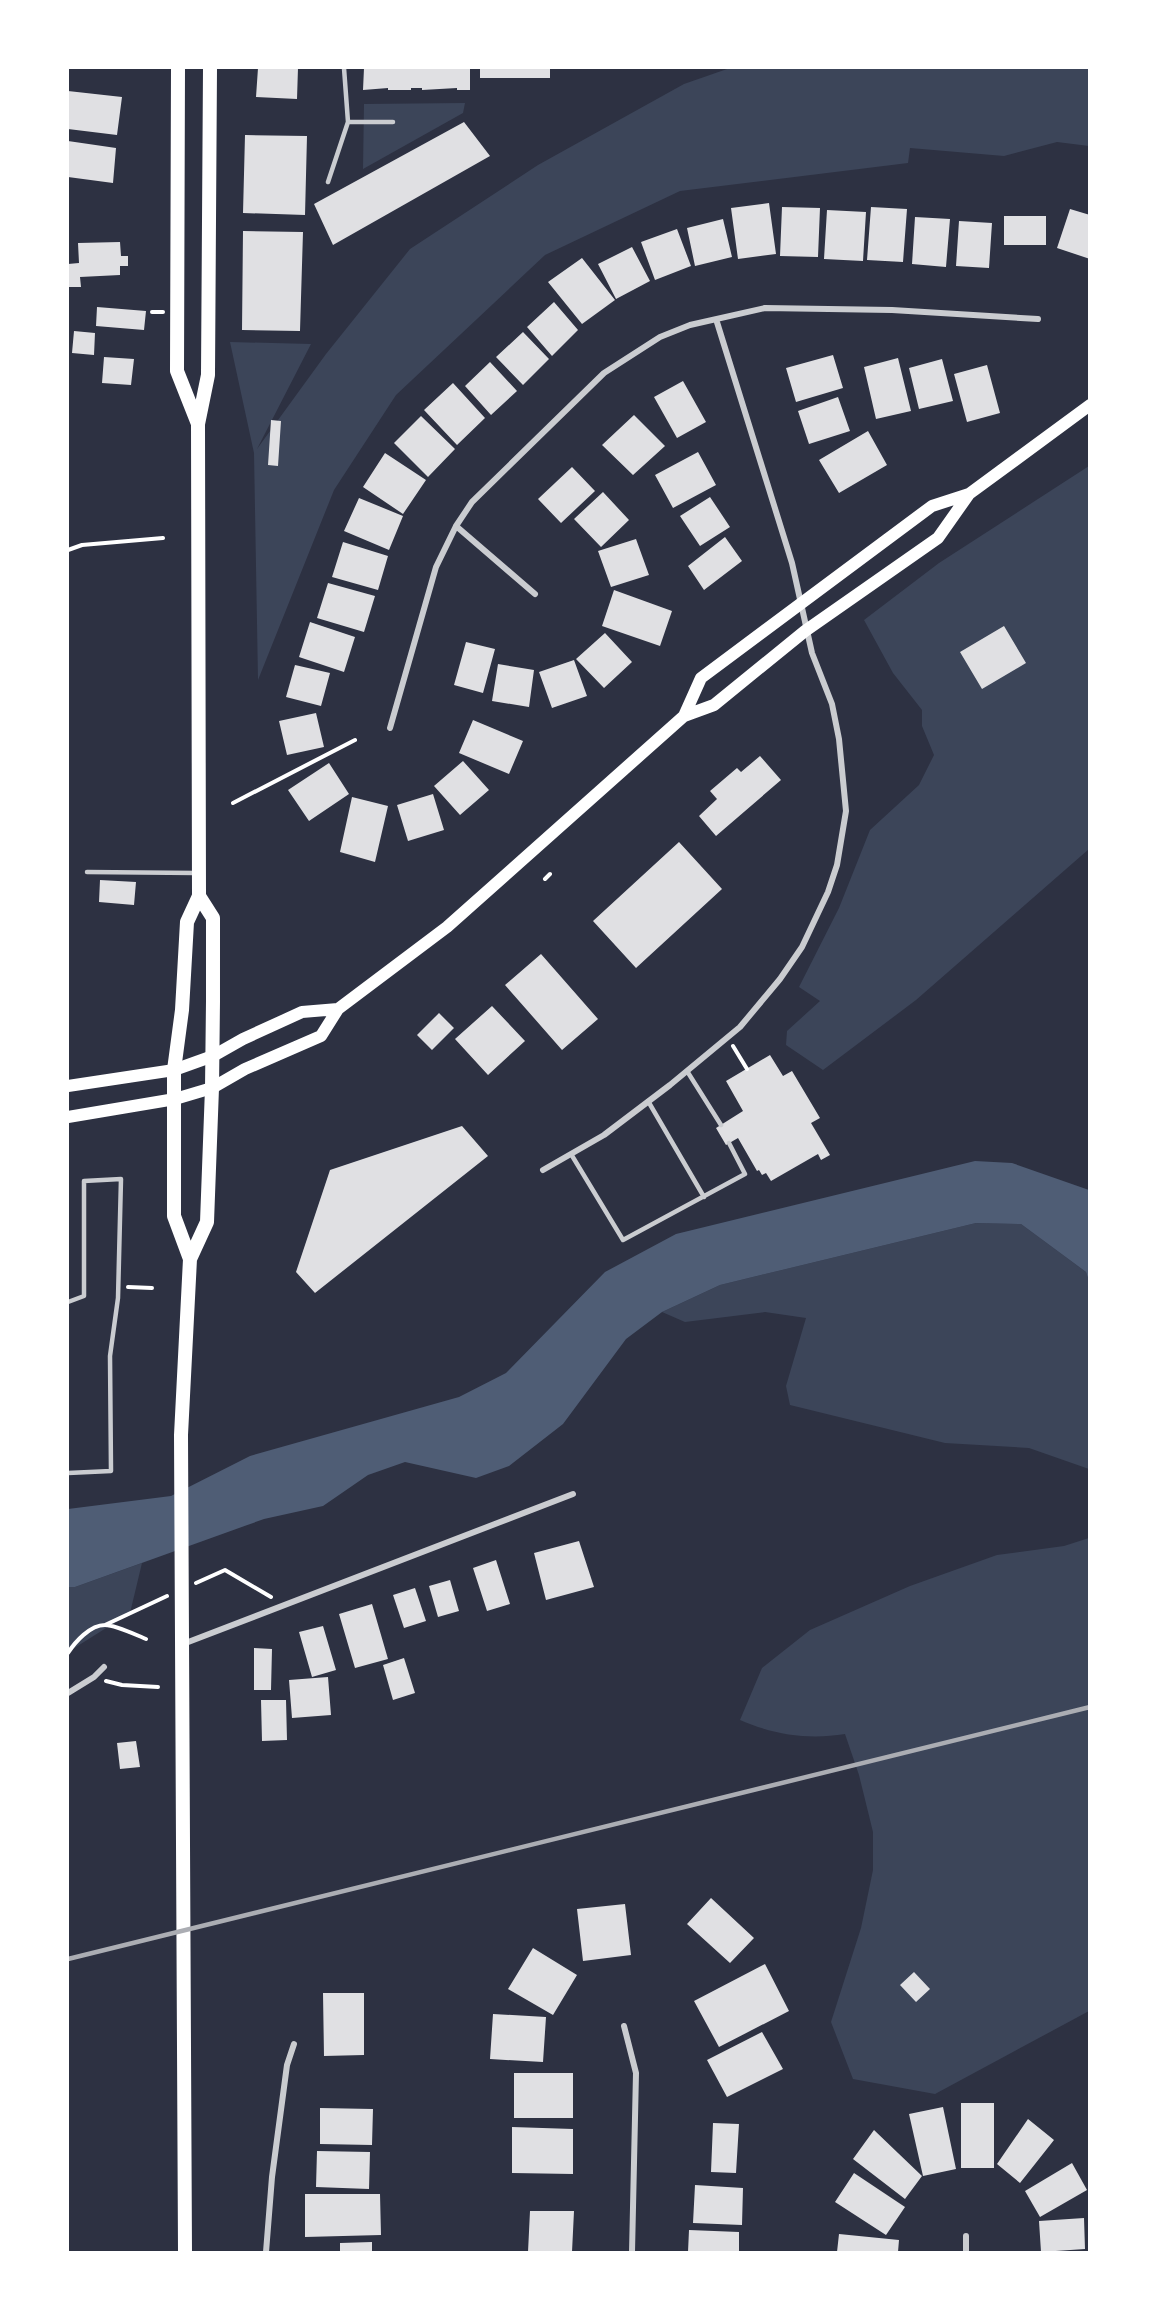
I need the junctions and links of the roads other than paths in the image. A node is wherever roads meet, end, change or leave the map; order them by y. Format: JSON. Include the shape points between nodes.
{"nodes":[{"id":1,"x":178,"y":68,"type":"edge"},
{"id":2,"x":210,"y":68,"type":"edge"},
{"id":3,"x":344,"y":68,"type":"edge"},
{"id":4,"x":348,"y":122,"type":"junction"},
{"id":5,"x":393,"y":122,"type":"dead end"},
{"id":6,"x":328,"y":182,"type":"dead end"},
{"id":7,"x":716,"y":319,"type":"junction"},
{"id":8,"x":1038,"y":319,"type":"dead end"},
{"id":9,"x":1089,"y":405,"type":"edge"},
{"id":10,"x":198,"y":424,"type":"junction"},
{"id":11,"x":969,"y":494,"type":"junction"},
{"id":12,"x":456,"y":526,"type":"junction"},
{"id":13,"x":535,"y":594,"type":"dead end"},
{"id":14,"x":800,"y":605,"type":"junction"},
{"id":15,"x":805,"y":631,"type":"junction"},
{"id":16,"x":684,"y":716,"type":"junction"},
{"id":17,"x":390,"y":729,"type":"dead end"},
{"id":18,"x":87,"y":872,"type":"dead end"},
{"id":19,"x":199,"y":873,"type":"junction"},
{"id":20,"x":199,"y":896,"type":"junction"},
{"id":21,"x":338,"y":1009,"type":"junction"},
{"id":22,"x":213,"y":1056,"type":"junction"},
{"id":23,"x":174,"y":1071,"type":"junction"},
{"id":24,"x":687,"y":1071,"type":"junction"},
{"id":25,"x":68,"y":1086,"type":"edge"},
{"id":26,"x":212,"y":1088,"type":"junction"},
{"id":27,"x":175,"y":1099,"type":"junction"},
{"id":28,"x":648,"y":1101,"type":"junction"},
{"id":29,"x":68,"y":1117,"type":"edge"},
{"id":30,"x":720,"y":1125,"type":"dead end"},
{"id":31,"x":729,"y":1143,"type":"dead end"},
{"id":32,"x":572,"y":1154,"type":"junction"},
{"id":33,"x":543,"y":1170,"type":"dead end"},
{"id":34,"x":704,"y":1197,"type":"junction"},
{"id":35,"x":190,"y":1259,"type":"junction"},
{"id":36,"x":68,"y":1302,"type":"edge"},
{"id":37,"x":68,"y":1473,"type":"edge"},
{"id":38,"x":573,"y":1494,"type":"dead end"},
{"id":39,"x":183,"y":1644,"type":"junction"},
{"id":40,"x":104,"y":1667,"type":"dead end"},
{"id":41,"x":68,"y":1693,"type":"edge"},
{"id":42,"x":624,"y":2026,"type":"dead end"},
{"id":43,"x":294,"y":2044,"type":"dead end"},
{"id":44,"x":966,"y":2236,"type":"dead end"},
{"id":45,"x":185,"y":2253,"type":"edge"},
{"id":46,"x":266,"y":2253,"type":"edge"},
{"id":47,"x":632,"y":2253,"type":"edge"},
{"id":48,"x":966,"y":2253,"type":"edge"}],
"edges":[{"from":1,"to":10,"type":"main road","via":[[177,371]]},
{"from":2,"to":10,"type":"main road","via":[[208,375]]},
{"from":3,"to":4,"type":"lane"},
{"from":4,"to":5,"type":"lane"},
{"from":4,"to":6,"type":"lane"},
{"from":7,"to":8,"type":"street","via":[[765,308],[892,310]]},
{"from":7,"to":12,"type":"street","via":[[660,337],[604,373],[472,502]]},
{"from":7,"to":14,"type":"street","via":[[792,563]]},
{"from":9,"to":11,"type":"main road"},
{"from":10,"to":19,"type":"main road"},
{"from":11,"to":14,"type":"main road","via":[[932,506]]},
{"from":11,"to":15,"type":"main road","via":[[938,538]]},
{"from":12,"to":13,"type":"street"},
{"from":12,"to":17,"type":"street","via":[[436,567]]},
{"from":14,"to":15,"type":"street"},
{"from":14,"to":16,"type":"main road","via":[[701,678]]},
{"from":15,"to":16,"type":"main road","via":[[714,705]]},
{"from":15,"to":24,"type":"street","via":[[832,704],[839,739],[846,811],[837,865],[802,947],[774,987],[740,1027]]},
{"from":16,"to":21,"type":"main road","via":[[447,927]]},
{"from":18,"to":19,"type":"lane"},
{"from":19,"to":20,"type":"main road"},
{"from":20,"to":22,"type":"main road","via":[[213,918]]},
{"from":20,"to":23,"type":"main road","via":[[187,922]]},
{"from":21,"to":22,"type":"main road","via":[[302,1012]]},
{"from":21,"to":26,"type":"main road","via":[[321,1036]]},
{"from":22,"to":23,"type":"main road"},
{"from":22,"to":26,"type":"main road"},
{"from":23,"to":25,"type":"main road"},
{"from":23,"to":27,"type":"main road"},
{"from":24,"to":28,"type":"street"},
{"from":24,"to":30,"type":"lane"},
{"from":26,"to":27,"type":"main road"},
{"from":26,"to":35,"type":"main road","via":[[207,1222]]},
{"from":27,"to":29,"type":"main road"},
{"from":27,"to":35,"type":"main road","via":[[174,1216]]},
{"from":28,"to":32,"type":"street"},
{"from":28,"to":34,"type":"lane"},
{"from":31,"to":34,"type":"lane","via":[[745,1174]]},
{"from":32,"to":33,"type":"street"},
{"from":32,"to":34,"type":"lane","via":[[623,1240]]},
{"from":35,"to":39,"type":"main road","via":[[182,1435]]},
{"from":36,"to":37,"type":"lane","via":[[84,1296],[84,1181],[121,1179],[118,1286],[110,1356],[111,1471]]},
{"from":38,"to":39,"type":"street"},
{"from":39,"to":45,"type":"main road"},
{"from":40,"to":41,"type":"street"},
{"from":42,"to":47,"type":"street","via":[[636,2073]]},
{"from":43,"to":46,"type":"street","via":[[287,2065]]},
{"from":44,"to":48,"type":"street"}]}
